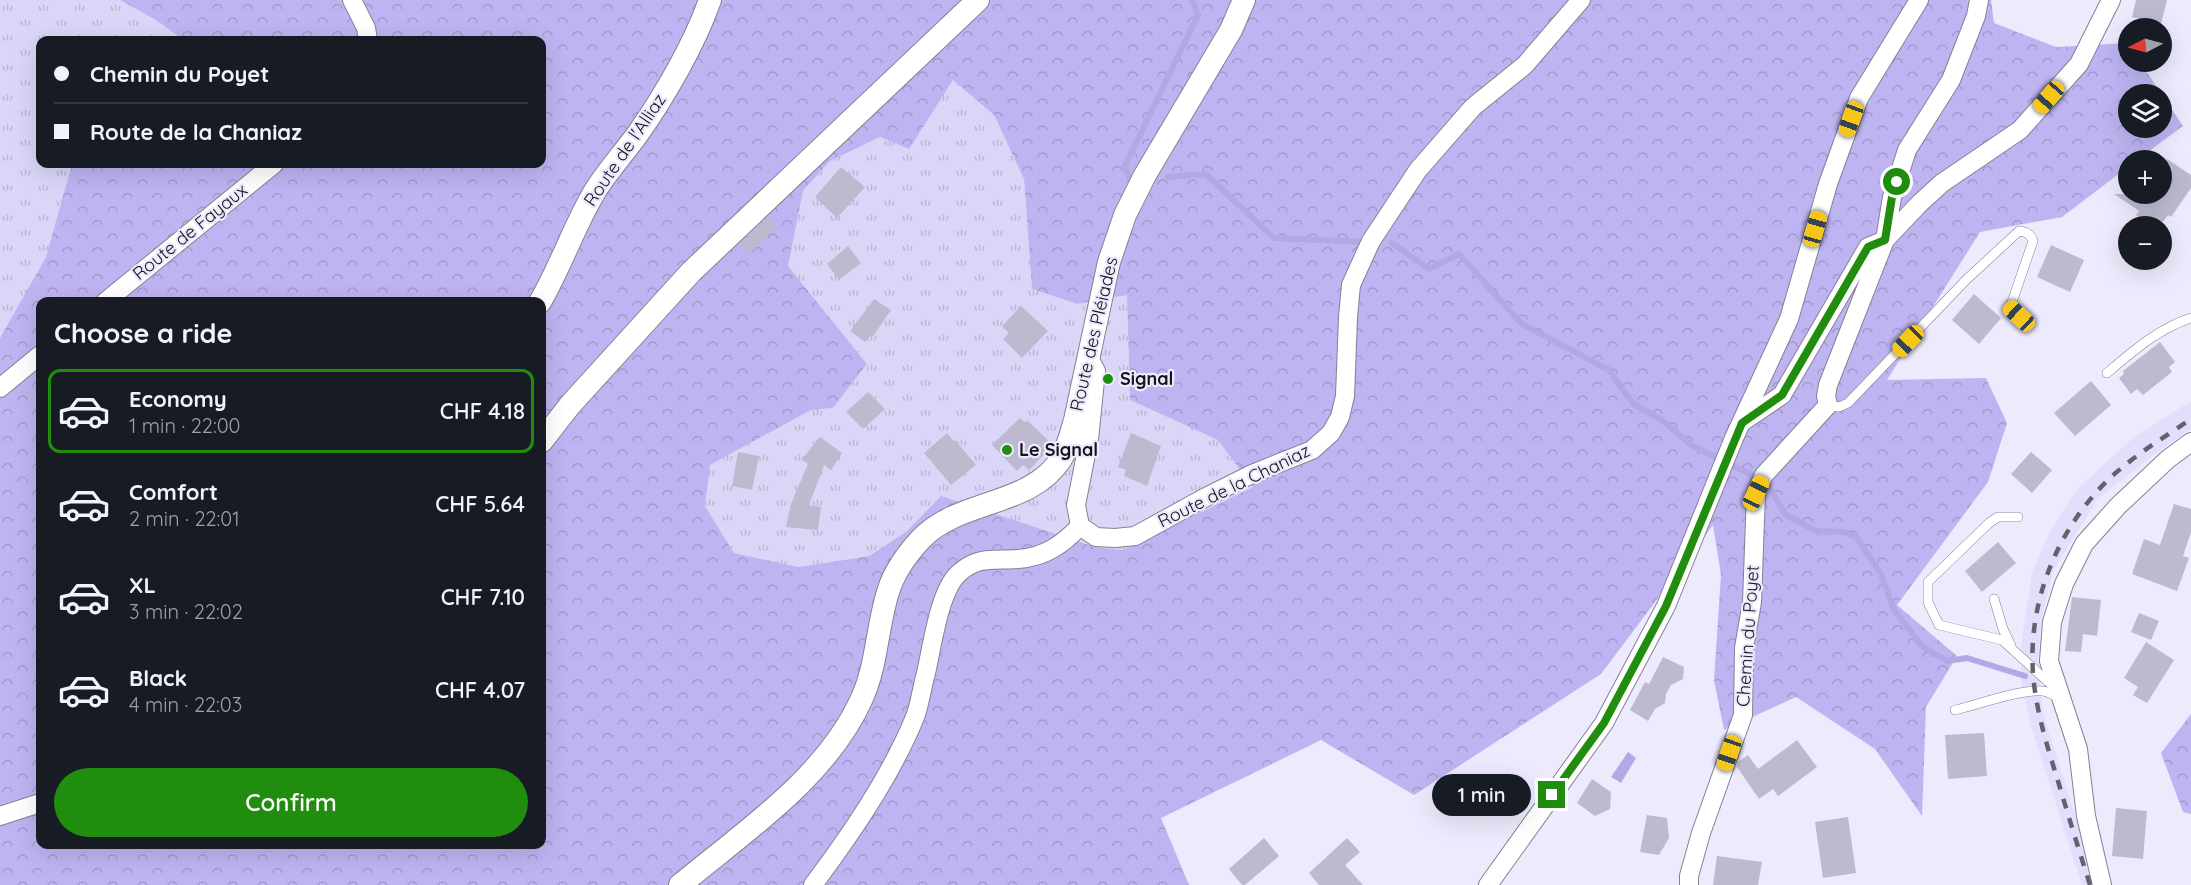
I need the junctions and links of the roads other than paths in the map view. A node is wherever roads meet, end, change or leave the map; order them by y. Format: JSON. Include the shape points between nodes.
{"nodes":[{"id":1,"x":352,"y":0,"type":"edge"},
{"id":2,"x":710,"y":0,"type":"edge"},
{"id":3,"x":978,"y":0,"type":"edge"},
{"id":4,"x":1245,"y":0,"type":"edge"},
{"id":5,"x":1581,"y":0,"type":"edge"},
{"id":6,"x":1919,"y":0,"type":"edge"},
{"id":7,"x":1979,"y":0,"type":"edge"},
{"id":8,"x":2111,"y":0,"type":"edge"},
{"id":9,"x":367,"y":36,"type":"edge"},
{"id":10,"x":269,"y":168,"type":"edge"},
{"id":11,"x":1885,"y":240,"type":"junction"},
{"id":12,"x":111,"y":297,"type":"edge"},
{"id":13,"x":543,"y":297,"type":"edge"},
{"id":14,"x":2191,"y":318,"type":"edge"},
{"id":15,"x":2028,"y":325,"type":"dead end"},
{"id":16,"x":1088,"y":355,"type":"junction"},
{"id":17,"x":36,"y":358,"type":"edge"},
{"id":18,"x":2107,"y":373,"type":"dead end"},
{"id":19,"x":0,"y":388,"type":"edge"},
{"id":20,"x":1828,"y":405,"type":"junction"},
{"id":21,"x":1738,"y":430,"type":"junction"},
{"id":22,"x":546,"y":436,"type":"edge"},
{"id":23,"x":2191,"y":442,"type":"edge"},
{"id":24,"x":2018,"y":517,"type":"dead end"},
{"id":25,"x":1080,"y":526,"type":"junction"},
{"id":26,"x":1994,"y":599,"type":"dead end"},
{"id":27,"x":2012,"y":648,"type":"junction"},
{"id":28,"x":2060,"y":695,"type":"junction"},
{"id":29,"x":1955,"y":710,"type":"dead end"},
{"id":30,"x":36,"y":804,"type":"edge"},
{"id":31,"x":0,"y":816,"type":"edge"},
{"id":32,"x":680,"y":885,"type":"edge"},
{"id":33,"x":813,"y":885,"type":"edge"},
{"id":34,"x":1488,"y":885,"type":"edge"},
{"id":35,"x":1689,"y":885,"type":"edge"},
{"id":36,"x":2102,"y":885,"type":"edge"}],
"edges":[{"from":1,"to":9,"type":"street"},
{"from":2,"to":13,"type":"street","name":"Route de l'Alliaz","via":[[703,21],[657,104],[594,193]]},
{"from":3,"to":22,"type":"street","via":[[691,272]]},
{"from":4,"to":16,"type":"street","name":"Route des Pléiades","via":[[1125,214],[1109,262]]},
{"from":5,"to":25,"type":"street","name":"Route de la Chaniaz","via":[[1525,65],[1473,107],[1418,170],[1371,241],[1351,285],[1345,396],[1331,432],[1312,450],[1233,483],[1135,536],[1095,537]]},
{"from":6,"to":21,"type":"street","via":[[1859,98],[1828,184],[1789,319]]},
{"from":7,"to":11,"type":"street","via":[[1951,80],[1907,150],[1892,197]]},
{"from":8,"to":11,"type":"street","via":[[2079,64],[2020,130],[1942,183]]},
{"from":10,"to":12,"type":"street","name":"Route de Fayaux"},
{"from":11,"to":20,"type":"street","via":[[1828,385]]},
{"from":11,"to":21,"type":"street","via":[[1868,247],[1782,395]]},
{"from":14,"to":18,"type":"lane","via":[[2145,342]]},
{"from":15,"to":20,"type":"lane","via":[[2010,308],[2033,241],[2019,231],[1967,279],[1848,404]]},
{"from":16,"to":25,"type":"street","via":[[1096,371],[1089,439],[1076,505]]},
{"from":16,"to":32,"type":"street","name":"Route des Pléiades","via":[[1069,441],[1061,458],[1034,484],[959,513],[924,536],[908,553],[888,591],[863,697],[830,752],[800,785]]},
{"from":17,"to":19,"type":"street"},
{"from":20,"to":35,"type":"street","name":"Chemin du Poyet","via":[[1764,475],[1756,493],[1743,715],[1701,832]]},
{"from":21,"to":34,"type":"street","via":[[1666,606],[1604,723]]},
{"from":23,"to":28,"type":"street","via":[[2118,506],[2084,544],[2064,584],[2052,622],[2049,661]]},
{"from":24,"to":27,"type":"lane","via":[[1998,517],[1989,523],[1928,582],[1929,602],[1939,625],[2002,640]]},
{"from":25,"to":33,"type":"street","via":[[1063,544],[1042,554],[980,560],[957,575],[942,600],[915,717],[882,784]]},
{"from":26,"to":27,"type":"lane"},
{"from":27,"to":28,"type":"lane"},
{"from":28,"to":29,"type":"lane","via":[[2035,691]]},
{"from":28,"to":36,"type":"street","via":[[2078,749],[2086,816]]},
{"from":30,"to":31,"type":"street"}]}
